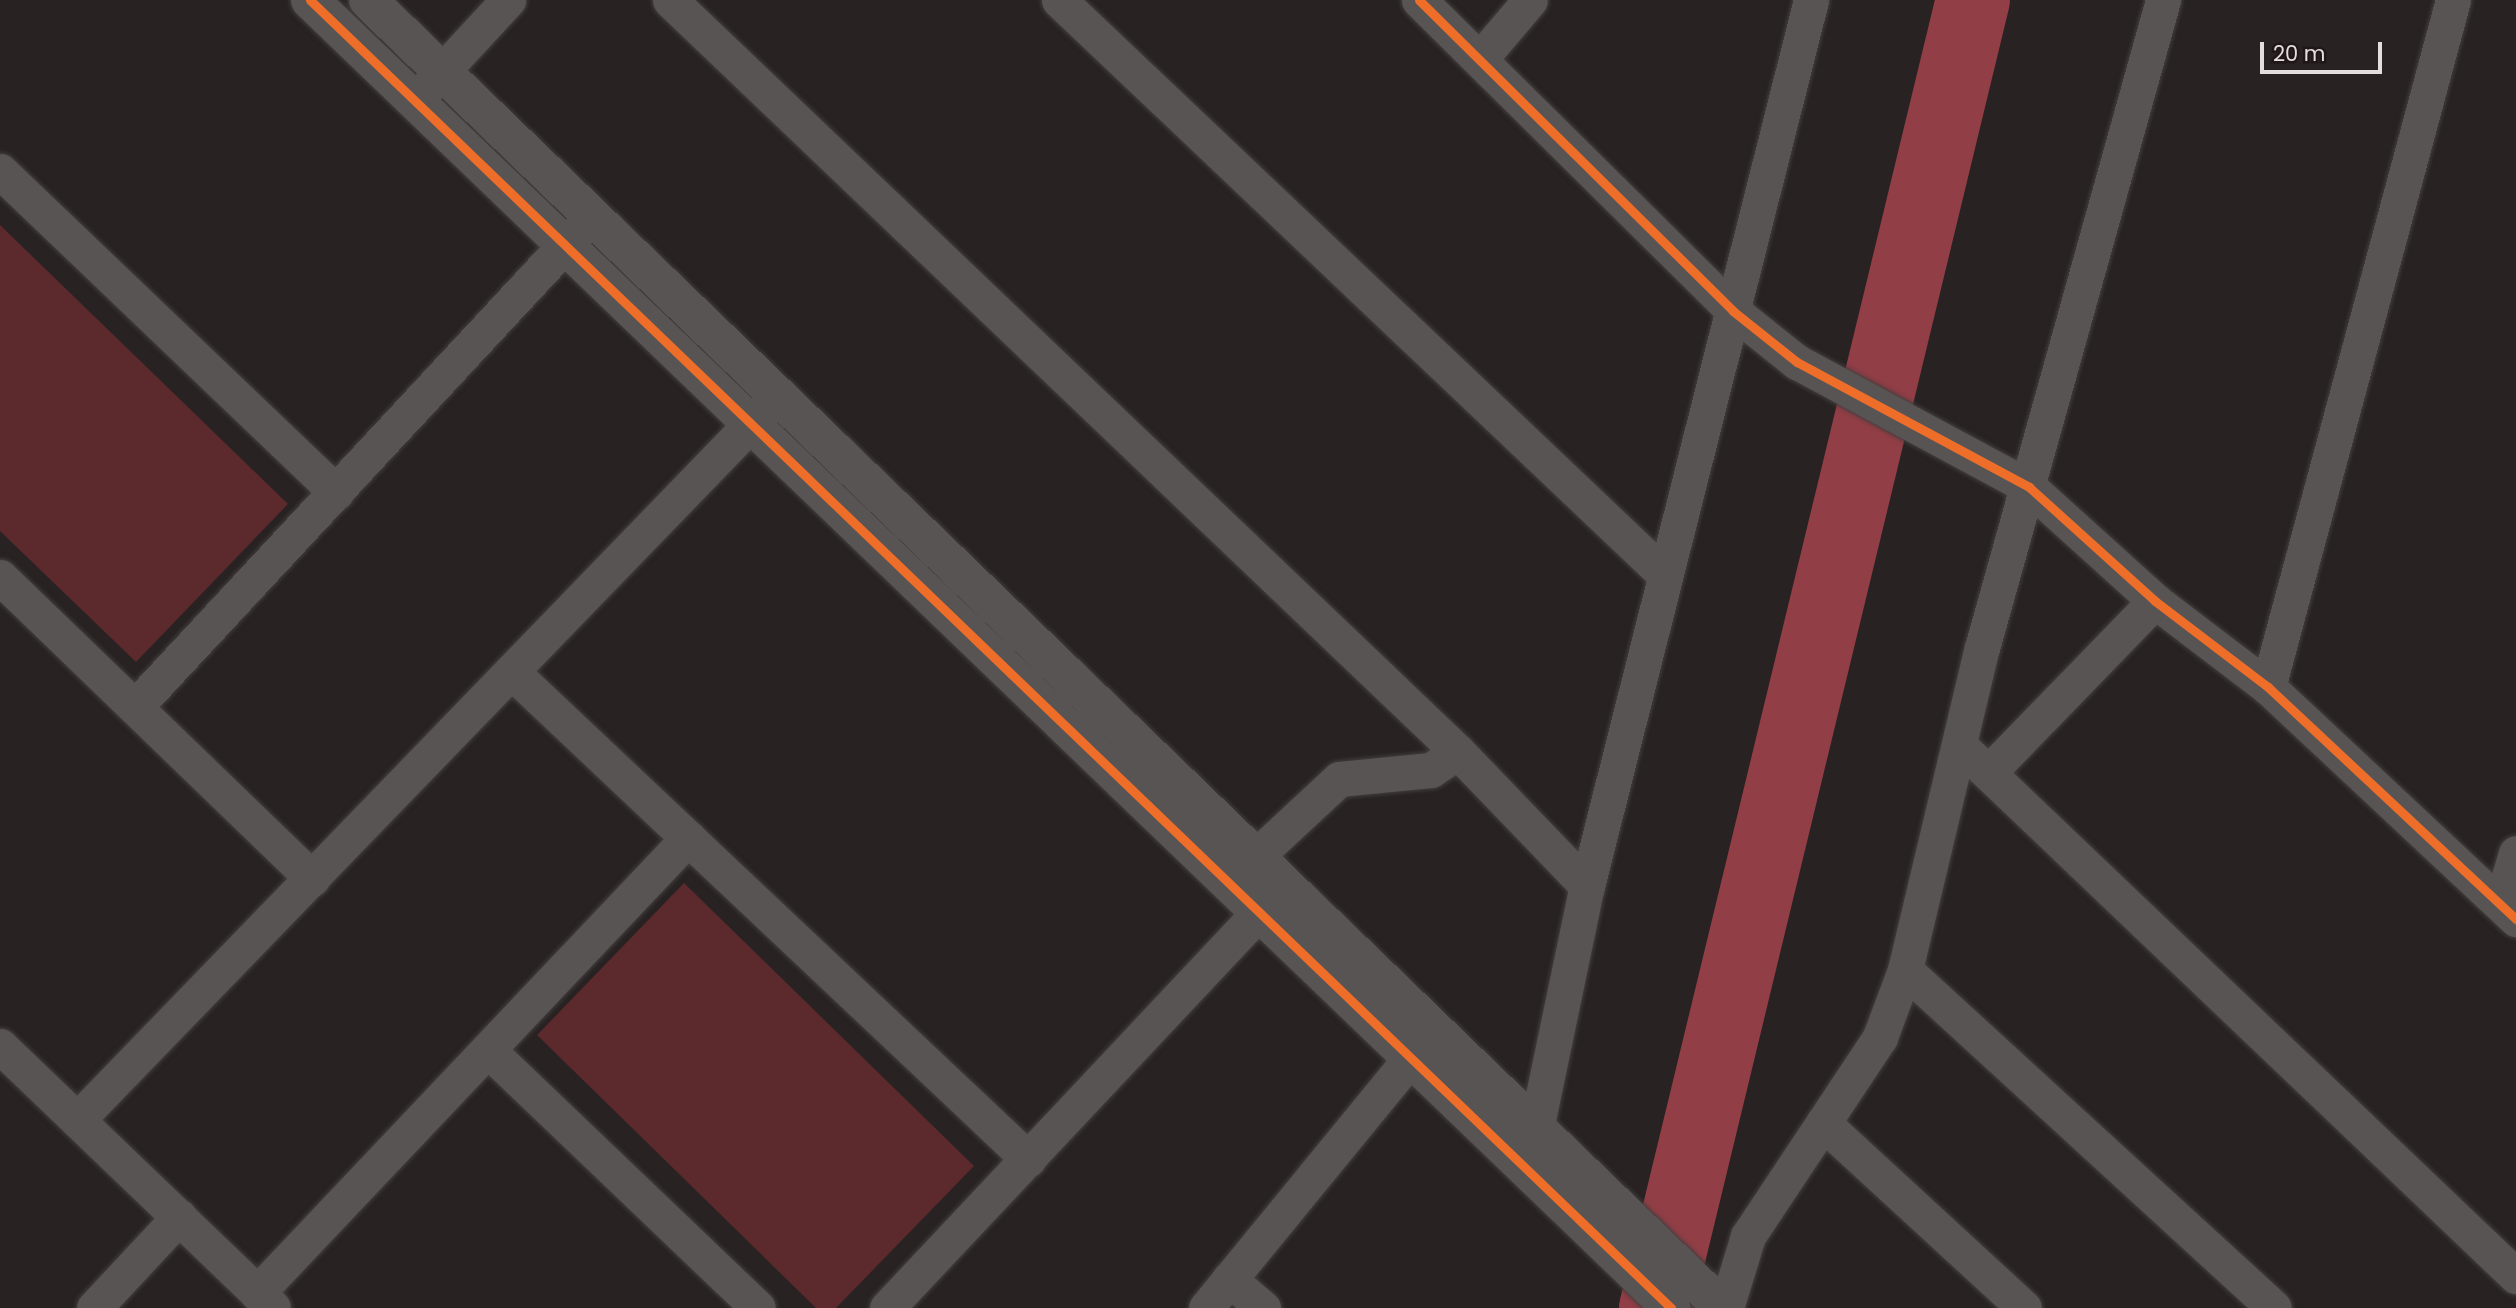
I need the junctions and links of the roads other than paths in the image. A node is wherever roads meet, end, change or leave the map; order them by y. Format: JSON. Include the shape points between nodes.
{"nodes":[{"id":1,"x":310,"y":0,"type":"edge"},
{"id":2,"x":368,"y":0,"type":"edge"},
{"id":3,"x":508,"y":0,"type":"edge"},
{"id":4,"x":670,"y":0,"type":"edge"},
{"id":5,"x":1059,"y":0,"type":"edge"},
{"id":6,"x":1419,"y":0,"type":"edge"},
{"id":7,"x":1530,"y":0,"type":"edge"},
{"id":8,"x":1811,"y":0,"type":"edge"},
{"id":9,"x":2163,"y":0,"type":"edge"},
{"id":10,"x":2453,"y":0,"type":"edge"},
{"id":11,"x":1480,"y":59,"type":"junction"},
{"id":12,"x":442,"y":72,"type":"junction"},
{"id":13,"x":415,"y":101,"type":"junction"},
{"id":14,"x":0,"y":172,"type":"edge"},
{"id":15,"x":591,"y":217,"type":"junction"},
{"id":16,"x":565,"y":245,"type":"junction"},
{"id":17,"x":1732,"y":311,"type":"junction"},
{"id":18,"x":764,"y":410,"type":"junction"},
{"id":19,"x":2029,"y":487,"type":"junction"},
{"id":20,"x":336,"y":492,"type":"junction"},
{"id":21,"x":1664,"y":574,"type":"junction"},
{"id":22,"x":0,"y":577,"type":"edge"},
{"id":23,"x":2155,"y":601,"type":"junction"},
{"id":24,"x":512,"y":672,"type":"junction"},
{"id":25,"x":2268,"y":687,"type":"junction"},
{"id":26,"x":135,"y":707,"type":"junction"},
{"id":27,"x":1961,"y":747,"type":"junction"},
{"id":28,"x":1458,"y":752,"type":"junction"},
{"id":29,"x":1990,"y":771,"type":"junction"},
{"id":30,"x":688,"y":838,"type":"junction"},
{"id":31,"x":2516,"y":853,"type":"edge"},
{"id":32,"x":1254,"y":858,"type":"junction"},
{"id":33,"x":312,"y":878,"type":"junction"},
{"id":34,"x":1587,"y":886,"type":"junction"},
{"id":35,"x":1272,"y":898,"type":"junction"},
{"id":36,"x":2509,"y":911,"type":"edge"},
{"id":37,"x":1905,"y":970,"type":"junction"},
{"id":38,"x":1422,"y":1045,"type":"junction"},
{"id":39,"x":0,"y":1046,"type":"edge"},
{"id":40,"x":488,"y":1050,"type":"junction"},
{"id":41,"x":77,"y":1120,"type":"junction"},
{"id":42,"x":1823,"y":1123,"type":"junction"},
{"id":43,"x":1539,"y":1125,"type":"junction"},
{"id":44,"x":1028,"y":1159,"type":"junction"},
{"id":45,"x":1526,"y":1170,"type":"junction"},
{"id":46,"x":179,"y":1217,"type":"junction"},
{"id":47,"x":2516,"y":1276,"type":"edge"},
{"id":48,"x":1229,"y":1279,"type":"junction"},
{"id":49,"x":265,"y":1301,"type":"edge"},
{"id":50,"x":1705,"y":1303,"type":"edge"},
{"id":51,"x":94,"y":1308,"type":"edge"},
{"id":52,"x":758,"y":1308,"type":"edge"},
{"id":53,"x":887,"y":1308,"type":"edge"},
{"id":54,"x":1206,"y":1308,"type":"edge"},
{"id":55,"x":1263,"y":1308,"type":"edge"},
{"id":56,"x":2024,"y":1308,"type":"edge"},
{"id":57,"x":2274,"y":1308,"type":"edge"}],
"edges":[{"from":1,"to":13,"type":"street"},
{"from":2,"to":12,"type":"street"},
{"from":3,"to":12,"type":"street"},
{"from":4,"to":28,"type":"street"},
{"from":5,"to":21,"type":"street"},
{"from":6,"to":11,"type":"street"},
{"from":7,"to":11,"type":"street"},
{"from":8,"to":17,"type":"street"},
{"from":9,"to":19,"type":"street"},
{"from":10,"to":25,"type":"street"},
{"from":11,"to":17,"type":"street"},
{"from":12,"to":13,"type":"street"},
{"from":12,"to":15,"type":"street"},
{"from":13,"to":16,"type":"street"},
{"from":14,"to":20,"type":"street"},
{"from":15,"to":16,"type":"street"},
{"from":15,"to":18,"type":"street"},
{"from":16,"to":18,"type":"street"},
{"from":16,"to":20,"type":"street"},
{"from":17,"to":19,"type":"street","via":[[1797,362],[1969,450]]},
{"from":17,"to":21,"type":"street"},
{"from":18,"to":24,"type":"street"},
{"from":18,"to":32,"type":"street"},
{"from":18,"to":35,"type":"street"},
{"from":19,"to":23,"type":"street"},
{"from":19,"to":27,"type":"street"},
{"from":20,"to":26,"type":"street"},
{"from":21,"to":34,"type":"street"},
{"from":22,"to":26,"type":"street"},
{"from":23,"to":25,"type":"street"},
{"from":23,"to":29,"type":"street"},
{"from":24,"to":30,"type":"street"},
{"from":24,"to":33,"type":"street"},
{"from":25,"to":36,"type":"street"},
{"from":26,"to":33,"type":"street"},
{"from":27,"to":29,"type":"street"},
{"from":27,"to":37,"type":"street"},
{"from":28,"to":32,"type":"street","via":[[1431,770],[1339,779]]},
{"from":28,"to":34,"type":"street"},
{"from":29,"to":47,"type":"street"},
{"from":30,"to":40,"type":"street"},
{"from":30,"to":44,"type":"street"},
{"from":31,"to":36,"type":"street"},
{"from":32,"to":35,"type":"street"},
{"from":33,"to":41,"type":"street"},
{"from":34,"to":43,"type":"street"},
{"from":35,"to":38,"type":"street"},
{"from":35,"to":44,"type":"street"},
{"from":37,"to":42,"type":"street","via":[[1880,1037]]},
{"from":37,"to":57,"type":"street"},
{"from":38,"to":43,"type":"street"},
{"from":38,"to":45,"type":"street"},
{"from":38,"to":48,"type":"street"},
{"from":39,"to":41,"type":"street"},
{"from":40,"to":49,"type":"street"},
{"from":40,"to":52,"type":"street"},
{"from":41,"to":46,"type":"street"},
{"from":42,"to":50,"type":"street"},
{"from":42,"to":56,"type":"street"},
{"from":43,"to":45,"type":"street"},
{"from":43,"to":50,"type":"street"},
{"from":44,"to":53,"type":"street"},
{"from":45,"to":50,"type":"street","via":[[1583,1220]]},
{"from":46,"to":49,"type":"street"},
{"from":46,"to":51,"type":"street"},
{"from":48,"to":54,"type":"street"},
{"from":48,"to":55,"type":"street"}]}
